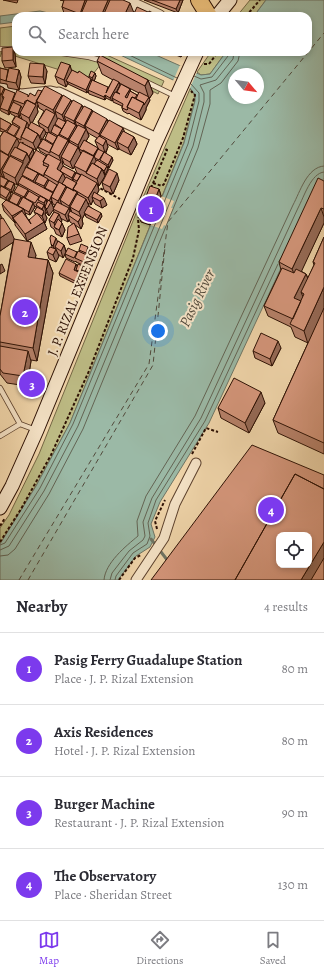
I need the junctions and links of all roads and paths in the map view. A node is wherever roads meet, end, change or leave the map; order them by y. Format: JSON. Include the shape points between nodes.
{"nodes":[{"id":1,"x":124,"y":0,"type":"edge"},
{"id":2,"x":199,"y":0,"type":"edge"},
{"id":3,"x":230,"y":0,"type":"edge"},
{"id":4,"x":260,"y":0,"type":"edge"},
{"id":5,"x":150,"y":12,"type":"edge"},
{"id":6,"x":206,"y":12,"type":"edge"},
{"id":7,"x":220,"y":12,"type":"edge"},
{"id":8,"x":250,"y":12,"type":"edge"},
{"id":9,"x":0,"y":49,"type":"edge"},
{"id":10,"x":12,"y":50,"type":"edge"},
{"id":11,"x":82,"y":56,"type":"edge"},
{"id":12,"x":195,"y":56,"type":"edge"},
{"id":13,"x":111,"y":65,"type":"edge"},
{"id":14,"x":137,"y":78,"type":"edge"},
{"id":15,"x":0,"y":86,"type":"edge"},
{"id":16,"x":180,"y":90,"type":"junction"},
{"id":17,"x":59,"y":92,"type":"joint"},
{"id":18,"x":157,"y":138,"type":"junction"},
{"id":19,"x":159,"y":168,"type":"dead end"},
{"id":20,"x":91,"y":183,"type":"edge"},
{"id":21,"x":153,"y":183,"type":"junction"},
{"id":22,"x":151,"y":189,"type":"edge"},
{"id":23,"x":130,"y":204,"type":"junction"},
{"id":24,"x":140,"y":213,"type":"edge"},
{"id":25,"x":0,"y":388,"type":"edge"},
{"id":26,"x":20,"y":424,"type":"junction"},
{"id":27,"x":37,"y":430,"type":"junction"},
{"id":28,"x":218,"y":432,"type":"dead end"},
{"id":29,"x":0,"y":436,"type":"edge"},
{"id":30,"x":196,"y":463,"type":"joint"},
{"id":31,"x":0,"y":508,"type":"edge"},
{"id":32,"x":0,"y":542,"type":"edge"},
{"id":33,"x":136,"y":580,"type":"edge"}],
"edges":[{"from":1,"to":5,"type":"street"},
{"from":2,"to":6,"type":"highway"},
{"from":3,"to":7,"type":"main road"},
{"from":4,"to":8,"type":"path"},
{"from":9,"to":10,"type":"lane"},
{"from":11,"to":13,"type":"lane"},
{"from":12,"to":16,"type":"main road","name":"J. P. RIZAL EXTENSION"},
{"from":14,"to":16,"type":"lane"},
{"from":15,"to":17,"type":"street","via":[[21,93],[50,90]]},
{"from":16,"to":18,"type":"main road","name":"J. P. RIZAL EXTENSION"},
{"from":16,"to":21,"type":"path","via":[[190,89],[195,95],[185,131],[164,184],[162,186]]},
{"from":17,"to":18,"type":"street"},
{"from":18,"to":23,"type":"main road","name":"J. P. RIZAL EXTENSION"},
{"from":19,"to":21,"type":"path"},
{"from":20,"to":23,"type":"path"},
{"from":21,"to":22,"type":"path"},
{"from":23,"to":27,"type":"main road","name":"J. P. RIZAL EXTENSION"},
{"from":24,"to":32,"type":"path","via":[[133,258],[89,371],[51,455]]},
{"from":25,"to":26,"type":"lane"},
{"from":26,"to":27,"type":"lane"},
{"from":26,"to":29,"type":"lane"},
{"from":27,"to":31,"type":"main road","name":"J. P. RIZAL EXTENSION"},
{"from":28,"to":30,"type":"path","via":[[206,428],[190,458]]},
{"from":30,"to":33,"type":"street","via":[[175,504],[163,540]]}]}
